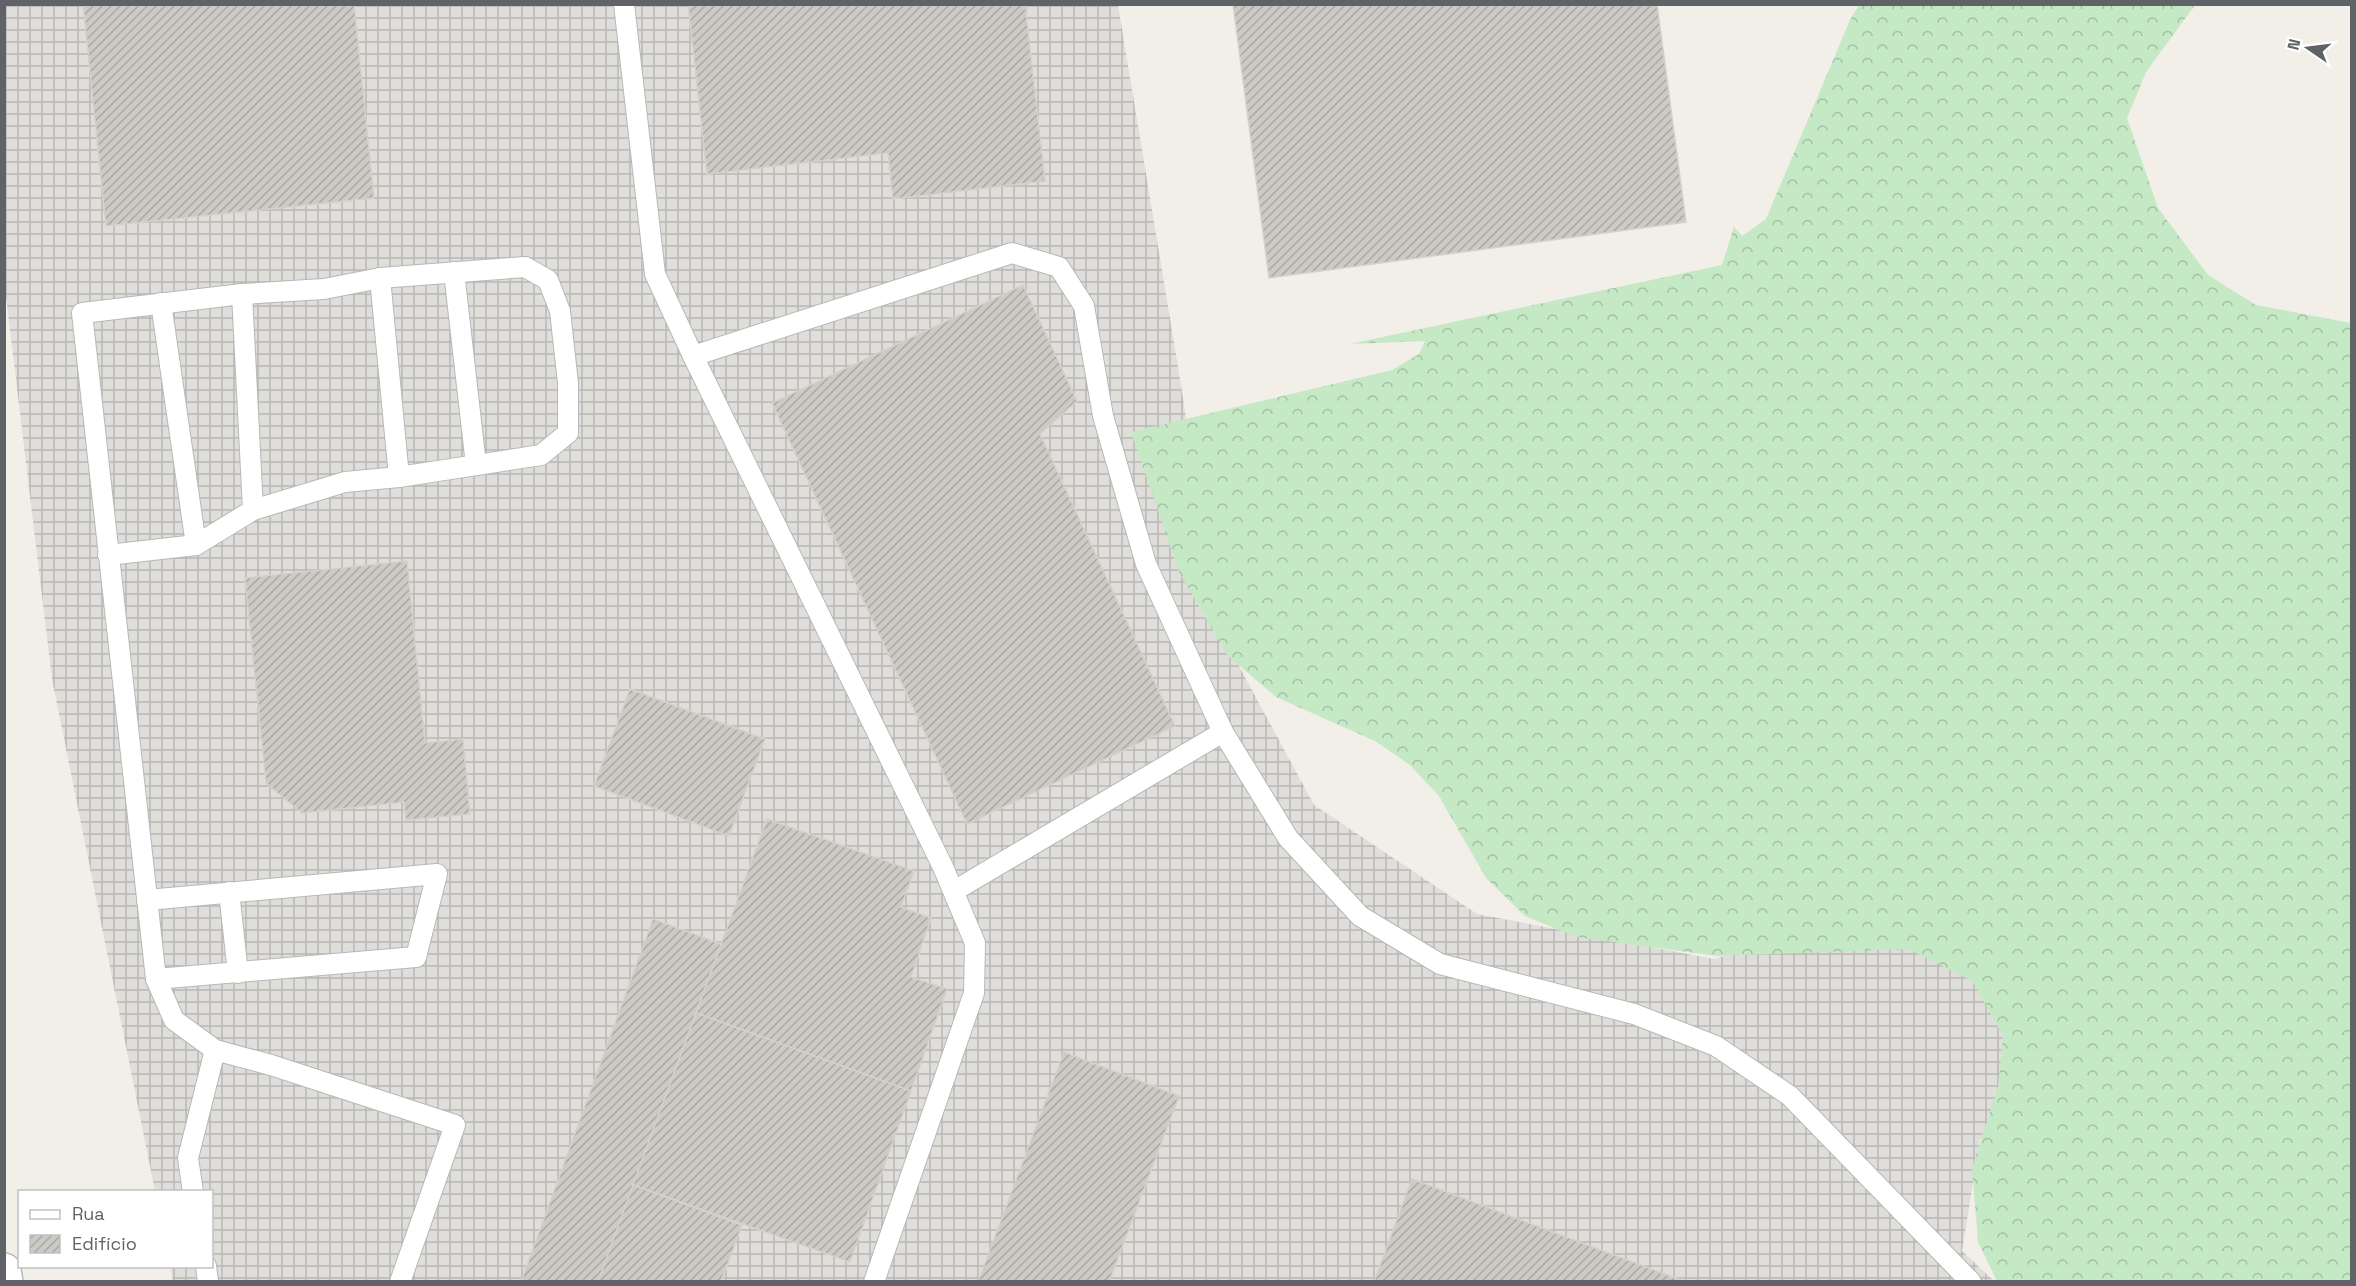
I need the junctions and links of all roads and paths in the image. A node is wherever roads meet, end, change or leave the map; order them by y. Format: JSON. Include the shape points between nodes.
{"nodes":[{"id":1,"x":624,"y":4,"type":"edge"},
{"id":2,"x":454,"y":273,"type":"junction"},
{"id":3,"x":380,"y":278,"type":"junction"},
{"id":4,"x":242,"y":294,"type":"junction"},
{"id":5,"x":161,"y":303,"type":"junction"},
{"id":6,"x":693,"y":356,"type":"junction"},
{"id":7,"x":476,"y":465,"type":"junction"},
{"id":8,"x":399,"y":477,"type":"junction"},
{"id":9,"x":253,"y":510,"type":"junction"},
{"id":10,"x":196,"y":545,"type":"junction"},
{"id":11,"x":108,"y":555,"type":"junction"},
{"id":12,"x":1223,"y":732,"type":"junction"},
{"id":13,"x":954,"y":891,"type":"junction"},
{"id":14,"x":229,"y":892,"type":"junction"},
{"id":15,"x":147,"y":900,"type":"junction"},
{"id":16,"x":238,"y":973,"type":"junction"},
{"id":17,"x":156,"y":979,"type":"junction"},
{"id":18,"x":215,"y":1050,"type":"junction"},
{"id":19,"x":193,"y":1190,"type":"edge"},
{"id":20,"x":4,"y":1270,"type":"edge"},
{"id":21,"x":6,"y":1281,"type":"edge"},
{"id":22,"x":400,"y":1281,"type":"edge"},
{"id":23,"x":874,"y":1281,"type":"edge"},
{"id":24,"x":1971,"y":1281,"type":"edge"}],
"edges":[{"from":1,"to":6,"type":"lane","via":[[655,274]]},
{"from":2,"to":3,"type":"lane"},
{"from":2,"to":7,"type":"lane"},
{"from":2,"to":7,"type":"lane","via":[[525,267],[548,280],[560,311],[568,383],[568,433],[541,455]]},
{"from":3,"to":4,"type":"lane","via":[[324,289]]},
{"from":3,"to":8,"type":"lane"},
{"from":4,"to":5,"type":"lane"},
{"from":4,"to":9,"type":"lane"},
{"from":5,"to":10,"type":"lane"},
{"from":5,"to":11,"type":"lane","via":[[82,313]]},
{"from":6,"to":12,"type":"lane","via":[[1012,253],[1059,267],[1084,306],[1103,416],[1146,564]]},
{"from":6,"to":13,"type":"lane"},
{"from":7,"to":8,"type":"lane"},
{"from":8,"to":9,"type":"lane","via":[[345,482]]},
{"from":9,"to":10,"type":"lane"},
{"from":10,"to":11,"type":"lane"},
{"from":11,"to":15,"type":"lane"},
{"from":12,"to":13,"type":"lane"},
{"from":12,"to":24,"type":"lane","via":[[1288,838],[1360,916],[1440,964],[1634,1014],[1716,1046],[1790,1096]]},
{"from":13,"to":23,"type":"lane","via":[[975,943],[974,993]]},
{"from":14,"to":15,"type":"lane"},
{"from":14,"to":16,"type":"lane"},
{"from":14,"to":16,"type":"lane","via":[[437,874],[416,957]]},
{"from":15,"to":17,"type":"lane"},
{"from":16,"to":17,"type":"lane"},
{"from":17,"to":18,"type":"lane","via":[[174,1020]]},
{"from":18,"to":19,"type":"lane","via":[[188,1158]]},
{"from":18,"to":22,"type":"lane","via":[[455,1125]]},
{"from":20,"to":21,"type":"main road"}]}
